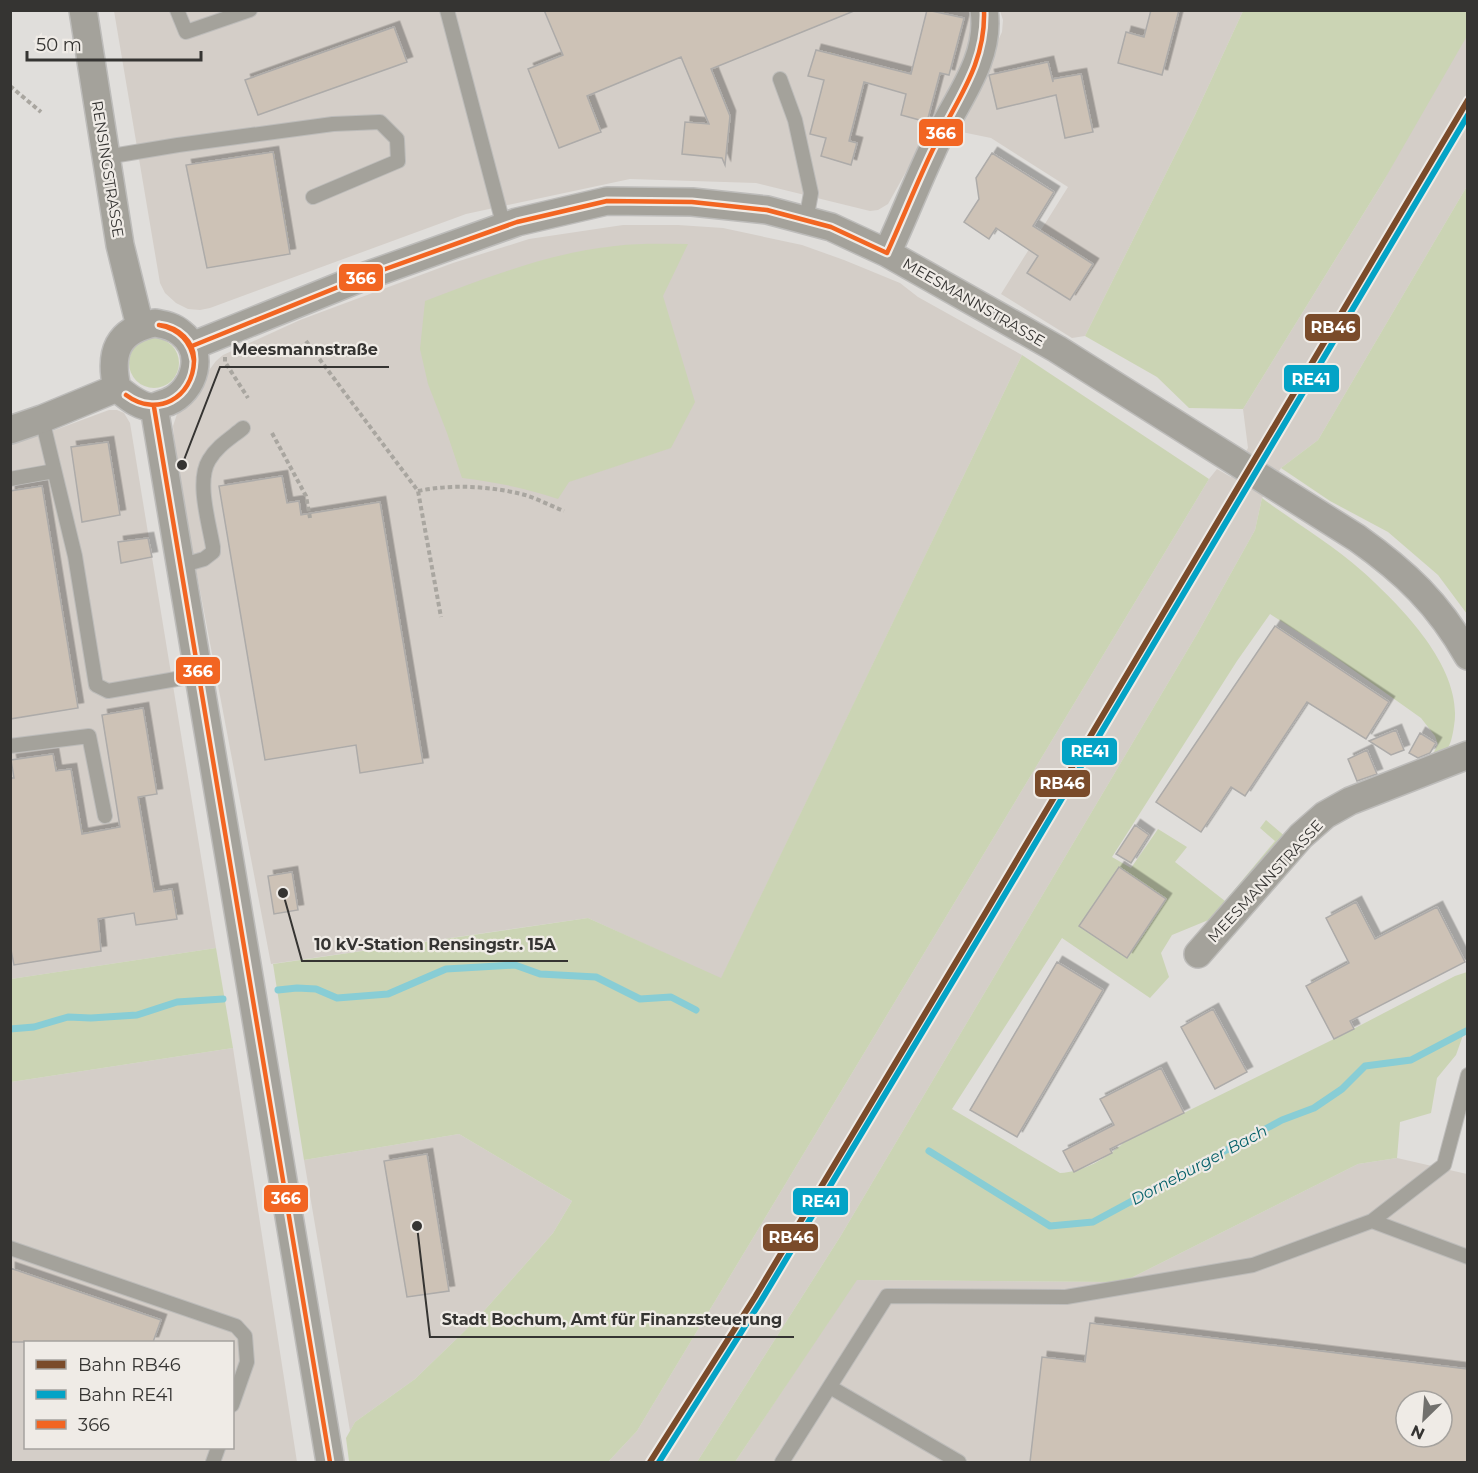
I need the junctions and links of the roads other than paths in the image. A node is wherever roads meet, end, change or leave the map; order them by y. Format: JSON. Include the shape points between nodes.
{"nodes":[{"id":1,"x":83,"y":10,"type":"edge"},
{"id":2,"x":177,"y":10,"type":"edge"},
{"id":3,"x":249,"y":10,"type":"edge"},
{"id":4,"x":447,"y":10,"type":"edge"},
{"id":5,"x":984,"y":10,"type":"edge"},
{"id":6,"x":780,"y":79,"type":"dead end"},
{"id":7,"x":106,"y":157,"type":"junction"},
{"id":8,"x":313,"y":197,"type":"dead end"},
{"id":9,"x":806,"y":220,"type":"junction"},
{"id":10,"x":504,"y":227,"type":"junction"},
{"id":11,"x":887,"y":253,"type":"junction"},
{"id":12,"x":140,"y":326,"type":"junction"},
{"id":13,"x":192,"y":346,"type":"junction"},
{"id":14,"x":117,"y":388,"type":"junction"},
{"id":15,"x":154,"y":407,"type":"junction"},
{"id":16,"x":42,"y":419,"type":"junction"},
{"id":17,"x":243,"y":428,"type":"dead end"},
{"id":18,"x":10,"y":430,"type":"edge"},
{"id":19,"x":54,"y":471,"type":"junction"},
{"id":20,"x":10,"y":479,"type":"edge"},
{"id":21,"x":180,"y":566,"type":"junction"},
{"id":22,"x":1467,"y":656,"type":"edge"},
{"id":23,"x":198,"y":675,"type":"junction"},
{"id":24,"x":10,"y":746,"type":"edge"},
{"id":25,"x":1467,"y":754,"type":"edge"},
{"id":26,"x":105,"y":816,"type":"dead end"},
{"id":27,"x":1198,"y":954,"type":"dead end"},
{"id":28,"x":1467,"y":1076,"type":"edge"},
{"id":29,"x":1372,"y":1221,"type":"junction"},
{"id":30,"x":10,"y":1248,"type":"edge"},
{"id":31,"x":1467,"y":1257,"type":"edge"},
{"id":32,"x":830,"y":1387,"type":"junction"},
{"id":33,"x":234,"y":1399,"type":"edge"},
{"id":34,"x":330,"y":1462,"type":"edge"},
{"id":35,"x":782,"y":1462,"type":"edge"},
{"id":36,"x":959,"y":1462,"type":"edge"}],
"edges":[{"from":1,"to":7,"type":"street","name":"RENSINGSTRASSE"},
{"from":2,"to":3,"type":"lane","via":[[186,32]]},
{"from":4,"to":10,"type":"lane"},
{"from":5,"to":11,"type":"street","via":[[986,26],[975,68],[932,149]]},
{"from":6,"to":9,"type":"lane","via":[[795,120],[811,193]]},
{"from":7,"to":8,"type":"lane","via":[[333,124],[380,122],[397,139],[398,161]]},
{"from":7,"to":12,"type":"street","name":"RENSINGSTRASSE","via":[[120,245]]},
{"from":9,"to":10,"type":"street","name":"MEESMANNSTRASSE","via":[[767,210],[692,202],[607,201]]},
{"from":9,"to":11,"type":"street","name":"MEESMANNSTRASSE"},
{"from":10,"to":13,"type":"street","name":"MEESMANNSTRASSE","via":[[363,277]]},
{"from":11,"to":22,"type":"street","name":"MEESMANNSTRASSE","via":[[1057,349],[1357,538],[1421,590]]},
{"from":12,"to":13,"type":"street","via":[[170,326]]},
{"from":12,"to":14,"type":"street","via":[[126,335],[116,349],[113,371]]},
{"from":13,"to":15,"type":"street","via":[[195,366],[190,385],[176,399]]},
{"from":14,"to":15,"type":"street","via":[[141,405]]},
{"from":14,"to":16,"type":"street"},
{"from":15,"to":21,"type":"street"},
{"from":16,"to":18,"type":"street"},
{"from":16,"to":19,"type":"lane"},
{"from":17,"to":21,"type":"lane","via":[[215,451],[205,468],[203,485],[213,552]]},
{"from":19,"to":20,"type":"lane"},
{"from":19,"to":23,"type":"lane","via":[[75,556],[96,685],[108,691]]},
{"from":21,"to":23,"type":"street"},
{"from":23,"to":34,"type":"street"},
{"from":24,"to":26,"type":"lane","via":[[88,736]]},
{"from":25,"to":27,"type":"street","name":"MEESMANNSTRASSE","via":[[1325,815],[1301,836]]},
{"from":28,"to":29,"type":"lane","via":[[1444,1165]]},
{"from":29,"to":31,"type":"lane"},
{"from":29,"to":32,"type":"lane","via":[[1253,1265],[1066,1297],[887,1296]]},
{"from":30,"to":33,"type":"lane","via":[[236,1326],[245,1336],[247,1362]]},
{"from":32,"to":35,"type":"lane"},
{"from":32,"to":36,"type":"lane"}]}
